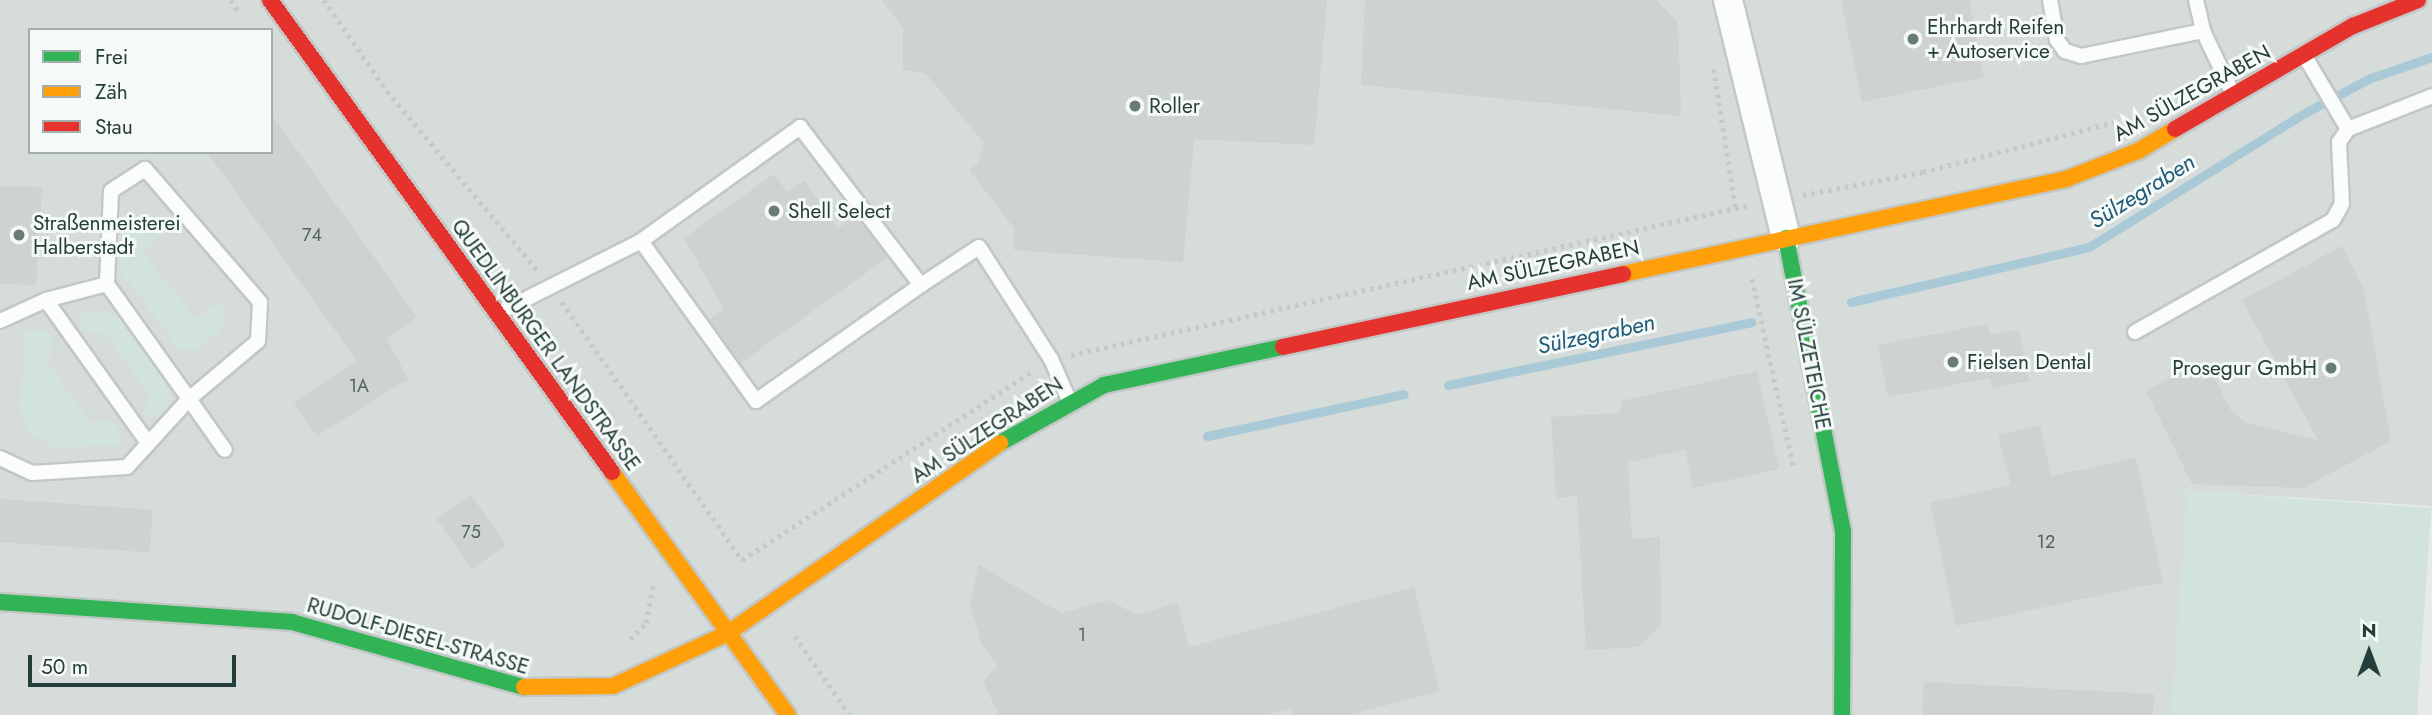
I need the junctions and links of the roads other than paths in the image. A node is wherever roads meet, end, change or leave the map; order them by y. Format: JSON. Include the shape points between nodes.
{"nodes":[{"id":1,"x":270,"y":0,"type":"edge"},
{"id":2,"x":1728,"y":0,"type":"edge"},
{"id":3,"x":2050,"y":0,"type":"edge"},
{"id":4,"x":2196,"y":0,"type":"edge"},
{"id":5,"x":2418,"y":0,"type":"edge"},
{"id":6,"x":2203,"y":31,"type":"junction"},
{"id":7,"x":2304,"y":55,"type":"junction"},
{"id":8,"x":2234,"y":96,"type":"junction"},
{"id":9,"x":2432,"y":96,"type":"edge"},
{"id":10,"x":2347,"y":130,"type":"junction"},
{"id":11,"x":1786,"y":238,"type":"junction"},
{"id":12,"x":641,"y":242,"type":"junction"},
{"id":13,"x":107,"y":284,"type":"junction"},
{"id":14,"x":921,"y":285,"type":"junction"},
{"id":15,"x":46,"y":300,"type":"junction"},
{"id":16,"x":498,"y":313,"type":"junction"},
{"id":17,"x":0,"y":321,"type":"edge"},
{"id":18,"x":2135,"y":332,"type":"dead end"},
{"id":19,"x":189,"y":399,"type":"junction"},
{"id":20,"x":1069,"y":400,"type":"junction"},
{"id":21,"x":148,"y":443,"type":"junction"},
{"id":22,"x":225,"y":450,"type":"dead end"},
{"id":23,"x":0,"y":458,"type":"edge"},
{"id":24,"x":0,"y":602,"type":"edge"},
{"id":25,"x":728,"y":633,"type":"junction"},
{"id":26,"x":788,"y":715,"type":"edge"},
{"id":27,"x":1842,"y":715,"type":"edge"}],
"edges":[{"from":1,"to":16,"type":"street","name":"QUEDLINBURGER LANDSTRASSE"},
{"from":2,"to":11,"type":"street","name":"IM SÜLZETEICHE"},
{"from":3,"to":6,"type":"lane","via":[[2057,40],[2065,51],[2081,56]]},
{"from":4,"to":6,"type":"lane"},
{"from":5,"to":7,"type":"street","name":"AM SÜLZEGRABEN","via":[[2353,26]]},
{"from":6,"to":8,"type":"lane"},
{"from":7,"to":8,"type":"street","name":"AM SÜLZEGRABEN"},
{"from":7,"to":10,"type":"lane"},
{"from":8,"to":11,"type":"street","name":"AM SÜLZEGRABEN","via":[[2138,151],[2066,179]]},
{"from":9,"to":10,"type":"lane"},
{"from":10,"to":18,"type":"lane","via":[[2339,142],[2342,204],[2333,220]]},
{"from":11,"to":20,"type":"street","name":"AM SÜLZEGRABEN","via":[[1147,372]]},
{"from":11,"to":27,"type":"street","name":"IM SÜLZETEICHE","via":[[1843,531]]},
{"from":12,"to":14,"type":"lane","via":[[800,127]]},
{"from":12,"to":14,"type":"lane","via":[[756,401]]},
{"from":12,"to":16,"type":"lane"},
{"from":13,"to":15,"type":"lane"},
{"from":13,"to":19,"type":"lane"},
{"from":13,"to":19,"type":"lane","via":[[111,191],[145,169],[260,302],[258,341]]},
{"from":14,"to":20,"type":"lane","via":[[979,247],[1051,359]]},
{"from":15,"to":17,"type":"lane"},
{"from":15,"to":21,"type":"lane"},
{"from":16,"to":25,"type":"street","name":"QUEDLINBURGER LANDSTRASSE"},
{"from":19,"to":21,"type":"lane"},
{"from":19,"to":22,"type":"lane"},
{"from":20,"to":25,"type":"street","name":"AM SÜLZEGRABEN"},
{"from":21,"to":23,"type":"lane","via":[[127,467],[32,473]]},
{"from":24,"to":25,"type":"street","name":"RUDOLF-DIESEL-STRASSE","via":[[292,622],[550,691],[627,682]]},
{"from":25,"to":26,"type":"street","name":"QUEDLINBURGER LANDSTRASSE"}]}
